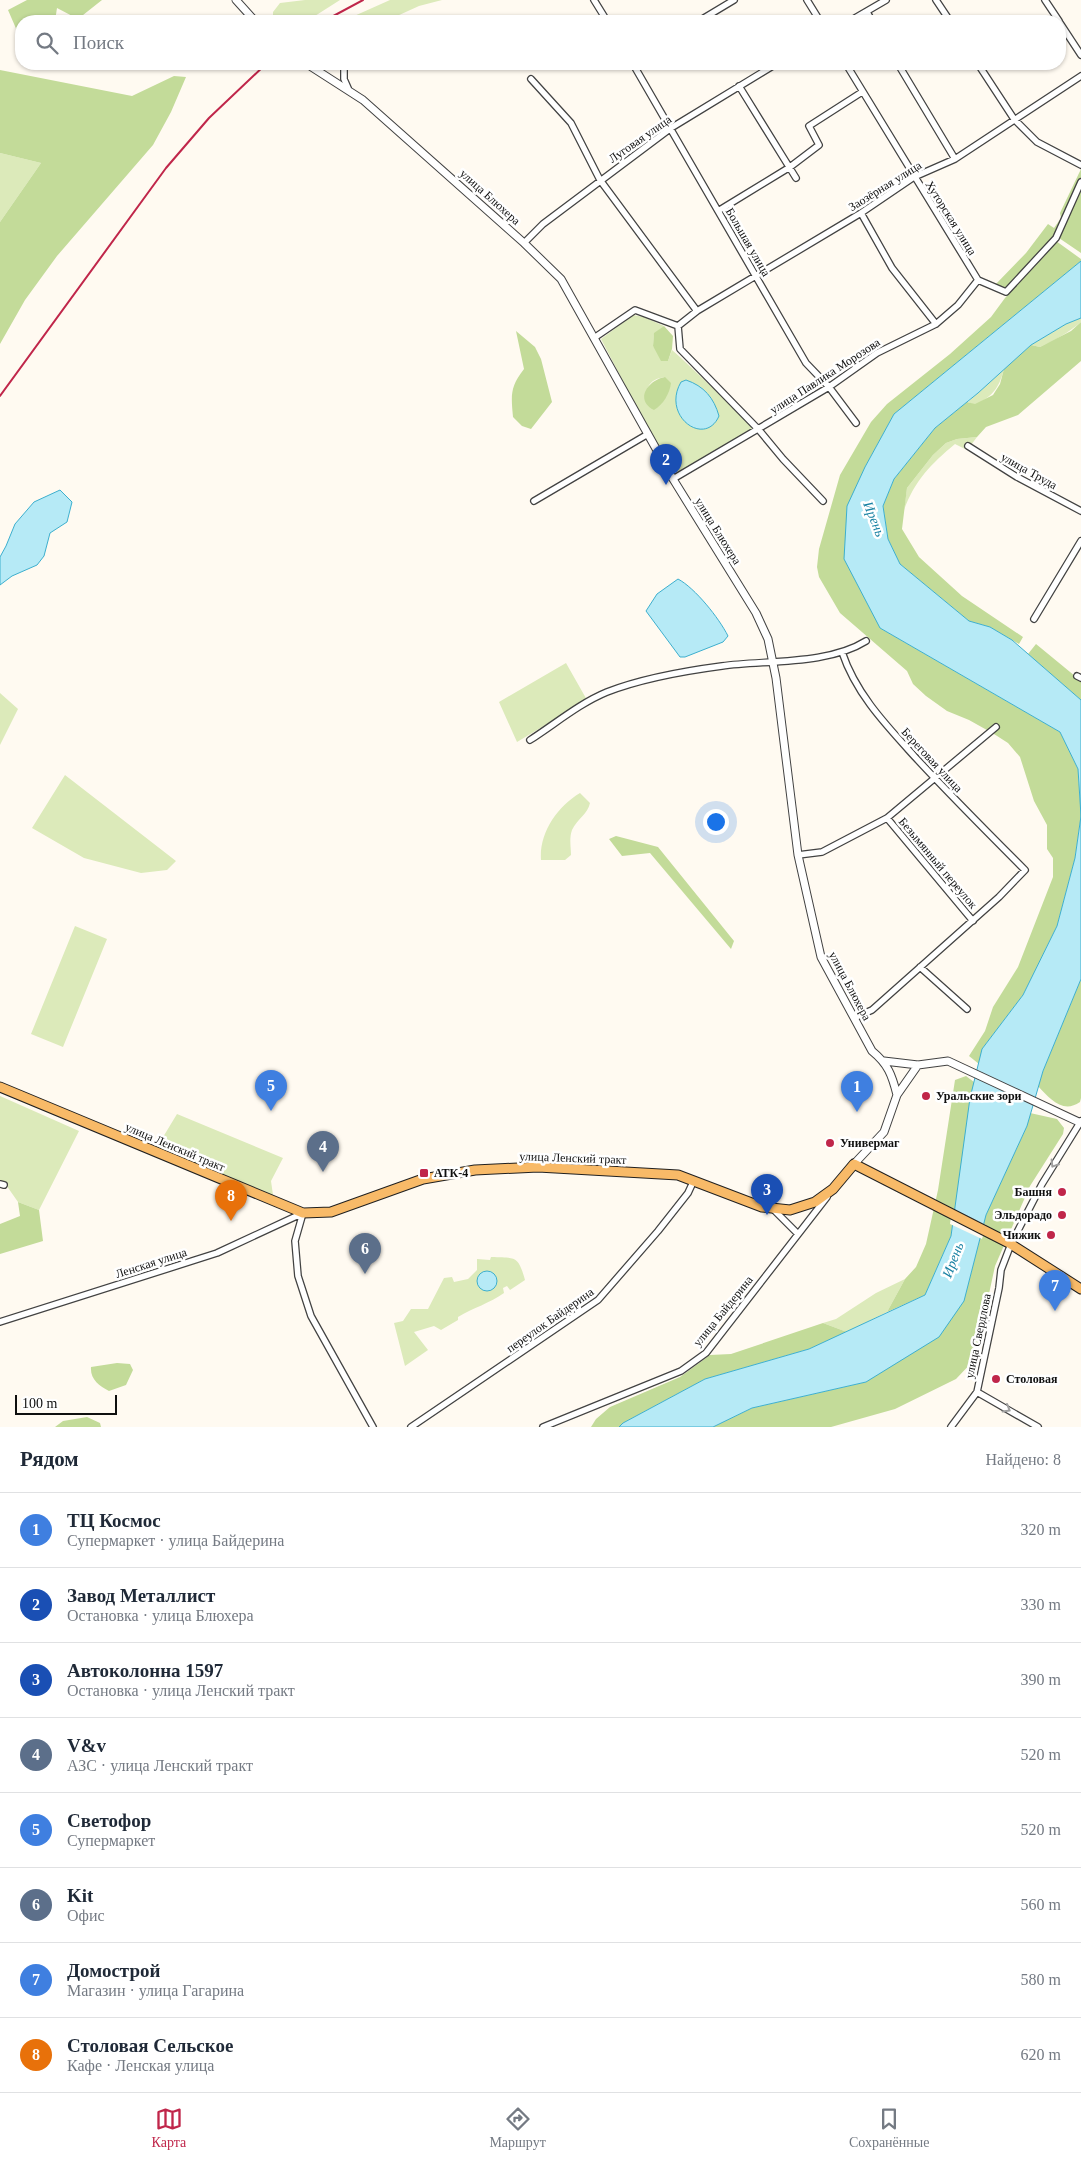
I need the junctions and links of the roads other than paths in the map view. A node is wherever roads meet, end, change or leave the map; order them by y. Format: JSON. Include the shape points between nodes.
{"nodes":[{"id":1,"x":236,"y":0,"type":"edge"},
{"id":2,"x":594,"y":0,"type":"edge"},
{"id":3,"x":734,"y":0,"type":"edge"},
{"id":4,"x":807,"y":0,"type":"edge"},
{"id":5,"x":886,"y":0,"type":"edge"},
{"id":6,"x":936,"y":0,"type":"edge"},
{"id":7,"x":1045,"y":0,"type":"edge"},
{"id":8,"x":867,"y":12,"type":"junction"},
{"id":9,"x":250,"y":15,"type":"edge"},
{"id":10,"x":603,"y":15,"type":"edge"},
{"id":11,"x":709,"y":15,"type":"edge"},
{"id":12,"x":816,"y":15,"type":"edge"},
{"id":13,"x":861,"y":15,"type":"edge"},
{"id":14,"x":869,"y":15,"type":"edge"},
{"id":15,"x":946,"y":15,"type":"edge"},
{"id":16,"x":1055,"y":15,"type":"edge"},
{"id":17,"x":1066,"y":32,"type":"edge"},
{"id":18,"x":1081,"y":55,"type":"edge"},
{"id":19,"x":321,"y":70,"type":"edge"},
{"id":20,"x":344,"y":70,"type":"edge"},
{"id":21,"x":636,"y":70,"type":"edge"},
{"id":22,"x":766,"y":70,"type":"edge"},
{"id":23,"x":849,"y":70,"type":"edge"},
{"id":24,"x":902,"y":70,"type":"edge"},
{"id":25,"x":982,"y":70,"type":"edge"},
{"id":26,"x":1081,"y":76,"type":"edge"},
{"id":27,"x":531,"y":79,"type":"dead end"},
{"id":28,"x":739,"y":86,"type":"junction"},
{"id":29,"x":348,"y":88,"type":"junction"},
{"id":30,"x":862,"y":92,"type":"junction"},
{"id":31,"x":1014,"y":119,"type":"junction"},
{"id":32,"x":671,"y":128,"type":"junction"},
{"id":33,"x":955,"y":159,"type":"junction"},
{"id":34,"x":1081,"y":165,"type":"edge"},
{"id":35,"x":790,"y":167,"type":"junction"},
{"id":36,"x":914,"y":177,"type":"junction"},
{"id":37,"x":796,"y":178,"type":"dead end"},
{"id":38,"x":600,"y":180,"type":"junction"},
{"id":39,"x":1081,"y":182,"type":"edge"},
{"id":40,"x":718,"y":211,"type":"junction"},
{"id":41,"x":861,"y":212,"type":"junction"},
{"id":42,"x":524,"y":243,"type":"junction"},
{"id":43,"x":756,"y":276,"type":"junction"},
{"id":44,"x":978,"y":280,"type":"junction"},
{"id":45,"x":697,"y":311,"type":"junction"},
{"id":46,"x":936,"y":324,"type":"junction"},
{"id":47,"x":678,"y":326,"type":"junction"},
{"id":48,"x":594,"y":338,"type":"junction"},
{"id":49,"x":829,"y":387,"type":"junction"},
{"id":50,"x":856,"y":423,"type":"dead end"},
{"id":51,"x":759,"y":430,"type":"junction"},
{"id":52,"x":648,"y":434,"type":"junction"},
{"id":53,"x":968,"y":446,"type":"dead end"},
{"id":54,"x":673,"y":479,"type":"junction"},
{"id":55,"x":534,"y":501,"type":"dead end"},
{"id":56,"x":823,"y":501,"type":"dead end"},
{"id":57,"x":1081,"y":510,"type":"edge"},
{"id":58,"x":1081,"y":541,"type":"edge"},
{"id":59,"x":1034,"y":619,"type":"dead end"},
{"id":60,"x":866,"y":641,"type":"dead end"},
{"id":61,"x":842,"y":652,"type":"junction"},
{"id":62,"x":773,"y":664,"type":"junction"},
{"id":63,"x":996,"y":727,"type":"dead end"},
{"id":64,"x":530,"y":740,"type":"dead end"},
{"id":65,"x":934,"y":778,"type":"junction"},
{"id":66,"x":887,"y":818,"type":"junction"},
{"id":67,"x":798,"y":855,"type":"junction"},
{"id":68,"x":1025,"y":870,"type":"joint"},
{"id":69,"x":973,"y":921,"type":"junction"},
{"id":70,"x":920,"y":967,"type":"junction"},
{"id":71,"x":967,"y":1009,"type":"dead end"},
{"id":72,"x":854,"y":1018,"type":"junction"},
{"id":73,"x":884,"y":1061,"type":"junction"},
{"id":74,"x":918,"y":1065,"type":"junction"},
{"id":75,"x":0,"y":1086,"type":"edge"},
{"id":76,"x":897,"y":1095,"type":"junction"},
{"id":77,"x":1081,"y":1122,"type":"edge"},
{"id":78,"x":854,"y":1164,"type":"junction"},
{"id":79,"x":694,"y":1180,"type":"junction"},
{"id":80,"x":833,"y":1189,"type":"junction"},
{"id":81,"x":772,"y":1208,"type":"junction"},
{"id":82,"x":304,"y":1214,"type":"junction"},
{"id":83,"x":798,"y":1234,"type":"junction"},
{"id":84,"x":1010,"y":1244,"type":"junction"},
{"id":85,"x":1081,"y":1289,"type":"edge"},
{"id":86,"x":0,"y":1322,"type":"edge"},
{"id":87,"x":977,"y":1392,"type":"junction"},
{"id":88,"x":373,"y":1427,"type":"edge"},
{"id":89,"x":411,"y":1427,"type":"edge"},
{"id":90,"x":543,"y":1427,"type":"edge"},
{"id":91,"x":952,"y":1427,"type":"edge"},
{"id":92,"x":1038,"y":1427,"type":"edge"}],
"edges":[{"from":1,"to":9,"type":"street"},
{"from":2,"to":10,"type":"street"},
{"from":3,"to":11,"type":"street"},
{"from":4,"to":12,"type":"street"},
{"from":5,"to":8,"type":"street"},
{"from":6,"to":15,"type":"street"},
{"from":7,"to":16,"type":"street"},
{"from":8,"to":13,"type":"street"},
{"from":8,"to":14,"type":"street"},
{"from":17,"to":18,"type":"street"},
{"from":19,"to":29,"type":"street","name":"улица Блюхера"},
{"from":20,"to":29,"type":"street"},
{"from":21,"to":32,"type":"street","name":"Большая улица"},
{"from":22,"to":28,"type":"street","name":"Луговая улица"},
{"from":23,"to":30,"type":"street","name":"Хуторская улица"},
{"from":24,"to":33,"type":"street"},
{"from":25,"to":31,"type":"street"},
{"from":26,"to":31,"type":"street","name":"Заозёрная улица"},
{"from":27,"to":38,"type":"street","via":[[571,124]]},
{"from":28,"to":32,"type":"street","name":"Луговая улица"},
{"from":28,"to":35,"type":"street"},
{"from":29,"to":42,"type":"street","name":"улица Блюхера"},
{"from":30,"to":35,"type":"street","via":[[808,126],[819,145]]},
{"from":30,"to":36,"type":"street","name":"Хуторская улица"},
{"from":31,"to":33,"type":"street","name":"Заозёрная улица"},
{"from":31,"to":34,"type":"street","via":[[1037,142]]},
{"from":32,"to":38,"type":"street","name":"Луговая улица"},
{"from":32,"to":40,"type":"street","name":"Большая улица"},
{"from":33,"to":36,"type":"street","name":"Заозёрная улица"},
{"from":35,"to":37,"type":"street"},
{"from":35,"to":40,"type":"street"},
{"from":36,"to":41,"type":"street","name":"Заозёрная улица"},
{"from":36,"to":44,"type":"street","name":"Хуторская улица"},
{"from":38,"to":42,"type":"street","name":"Луговая улица","via":[[543,224]]},
{"from":38,"to":45,"type":"street"},
{"from":39,"to":44,"type":"street","via":[[1056,238],[1006,292]]},
{"from":40,"to":43,"type":"street","name":"Большая улица"},
{"from":41,"to":43,"type":"street","name":"Заозёрная улица"},
{"from":41,"to":46,"type":"street","via":[[892,268]]},
{"from":42,"to":48,"type":"street","name":"улица Блюхера","via":[[561,278]]},
{"from":43,"to":45,"type":"street","name":"Заозёрная улица"},
{"from":43,"to":49,"type":"street","name":"Большая улица","via":[[806,363]]},
{"from":44,"to":46,"type":"street","name":"улица Павлика Морозова","via":[[958,305]]},
{"from":45,"to":47,"type":"street","name":"Заозёрная улица"},
{"from":46,"to":49,"type":"street","name":"улица Павлика Морозова","via":[[877,353]]},
{"from":47,"to":48,"type":"street","via":[[635,310]]},
{"from":47,"to":51,"type":"street","via":[[680,349]]},
{"from":48,"to":52,"type":"street","name":"улица Блюхера"},
{"from":49,"to":50,"type":"street","name":"Большая улица"},
{"from":49,"to":51,"type":"street","name":"улица Павлика Морозова"},
{"from":51,"to":54,"type":"street","name":"улица Павлика Морозова"},
{"from":51,"to":56,"type":"street"},
{"from":52,"to":54,"type":"street","name":"улица Блюхера"},
{"from":52,"to":55,"type":"street"},
{"from":53,"to":57,"type":"street","name":"улица Труда","via":[[1017,477]]},
{"from":54,"to":62,"type":"street","name":"улица Блюхера","via":[[756,613],[768,639]]},
{"from":58,"to":59,"type":"street"},
{"from":60,"to":61,"type":"street"},
{"from":61,"to":62,"type":"street"},
{"from":61,"to":65,"type":"street","name":"Береговая улица","via":[[848,672],[876,715]]},
{"from":62,"to":64,"type":"street","via":[[750,663],[688,671],[608,692]]},
{"from":62,"to":67,"type":"street","name":"улица Блюхера"},
{"from":63,"to":65,"type":"street"},
{"from":65,"to":66,"type":"street"},
{"from":65,"to":68,"type":"street","name":"Береговая улица"},
{"from":66,"to":67,"type":"street","via":[[822,852]]},
{"from":66,"to":69,"type":"street","name":"Безымянный переулок"},
{"from":67,"to":72,"type":"street","name":"улица Блюхера","via":[[821,957]]},
{"from":68,"to":69,"type":"street","name":"Безымянный переулок"},
{"from":69,"to":70,"type":"street","name":"Безымянный переулок"},
{"from":70,"to":71,"type":"street"},
{"from":70,"to":72,"type":"street","name":"Безымянный переулок","via":[[872,1010]]},
{"from":72,"to":73,"type":"street","name":"улица Блюхера","via":[[872,1051]]},
{"from":73,"to":74,"type":"street"},
{"from":73,"to":76,"type":"street","name":"улица Блюхера"},
{"from":74,"to":76,"type":"street"},
{"from":74,"to":77,"type":"street","via":[[948,1061]]},
{"from":75,"to":82,"type":"main road","name":"улица Ленский тракт"},
{"from":76,"to":78,"type":"street","via":[[884,1132]]},
{"from":77,"to":84,"type":"street","one_way":true,"via":[[1042,1184]]},
{"from":78,"to":80,"type":"main road","name":"улица Ленский тракт"},
{"from":78,"to":84,"type":"main road"},
{"from":79,"to":81,"type":"main road","name":"улица Ленский тракт"},
{"from":79,"to":82,"type":"main road","name":"улица Ленский тракт","via":[[678,1175],[538,1167],[475,1170],[423,1179],[331,1212]]},
{"from":79,"to":89,"type":"street","name":"переулок Байдерина","via":[[688,1193],[658,1231],[598,1300]]},
{"from":80,"to":81,"type":"main road","name":"улица Ленский тракт","via":[[815,1202],[790,1210]]},
{"from":80,"to":83,"type":"street","name":"улица Байдерина"},
{"from":81,"to":83,"type":"street"},
{"from":82,"to":86,"type":"street","name":"Ленская улица","via":[[217,1253]]},
{"from":82,"to":88,"type":"street","via":[[295,1241],[298,1276],[311,1316]]},
{"from":83,"to":90,"type":"street","name":"улица Байдерина","via":[[706,1353],[682,1371]]},
{"from":84,"to":85,"type":"main road"},
{"from":84,"to":87,"type":"street","name":"улица Свердлова","via":[[1001,1270]]},
{"from":87,"to":91,"type":"street","name":"улица Свердлова"},
{"from":87,"to":92,"type":"street","one_way":true}]}
